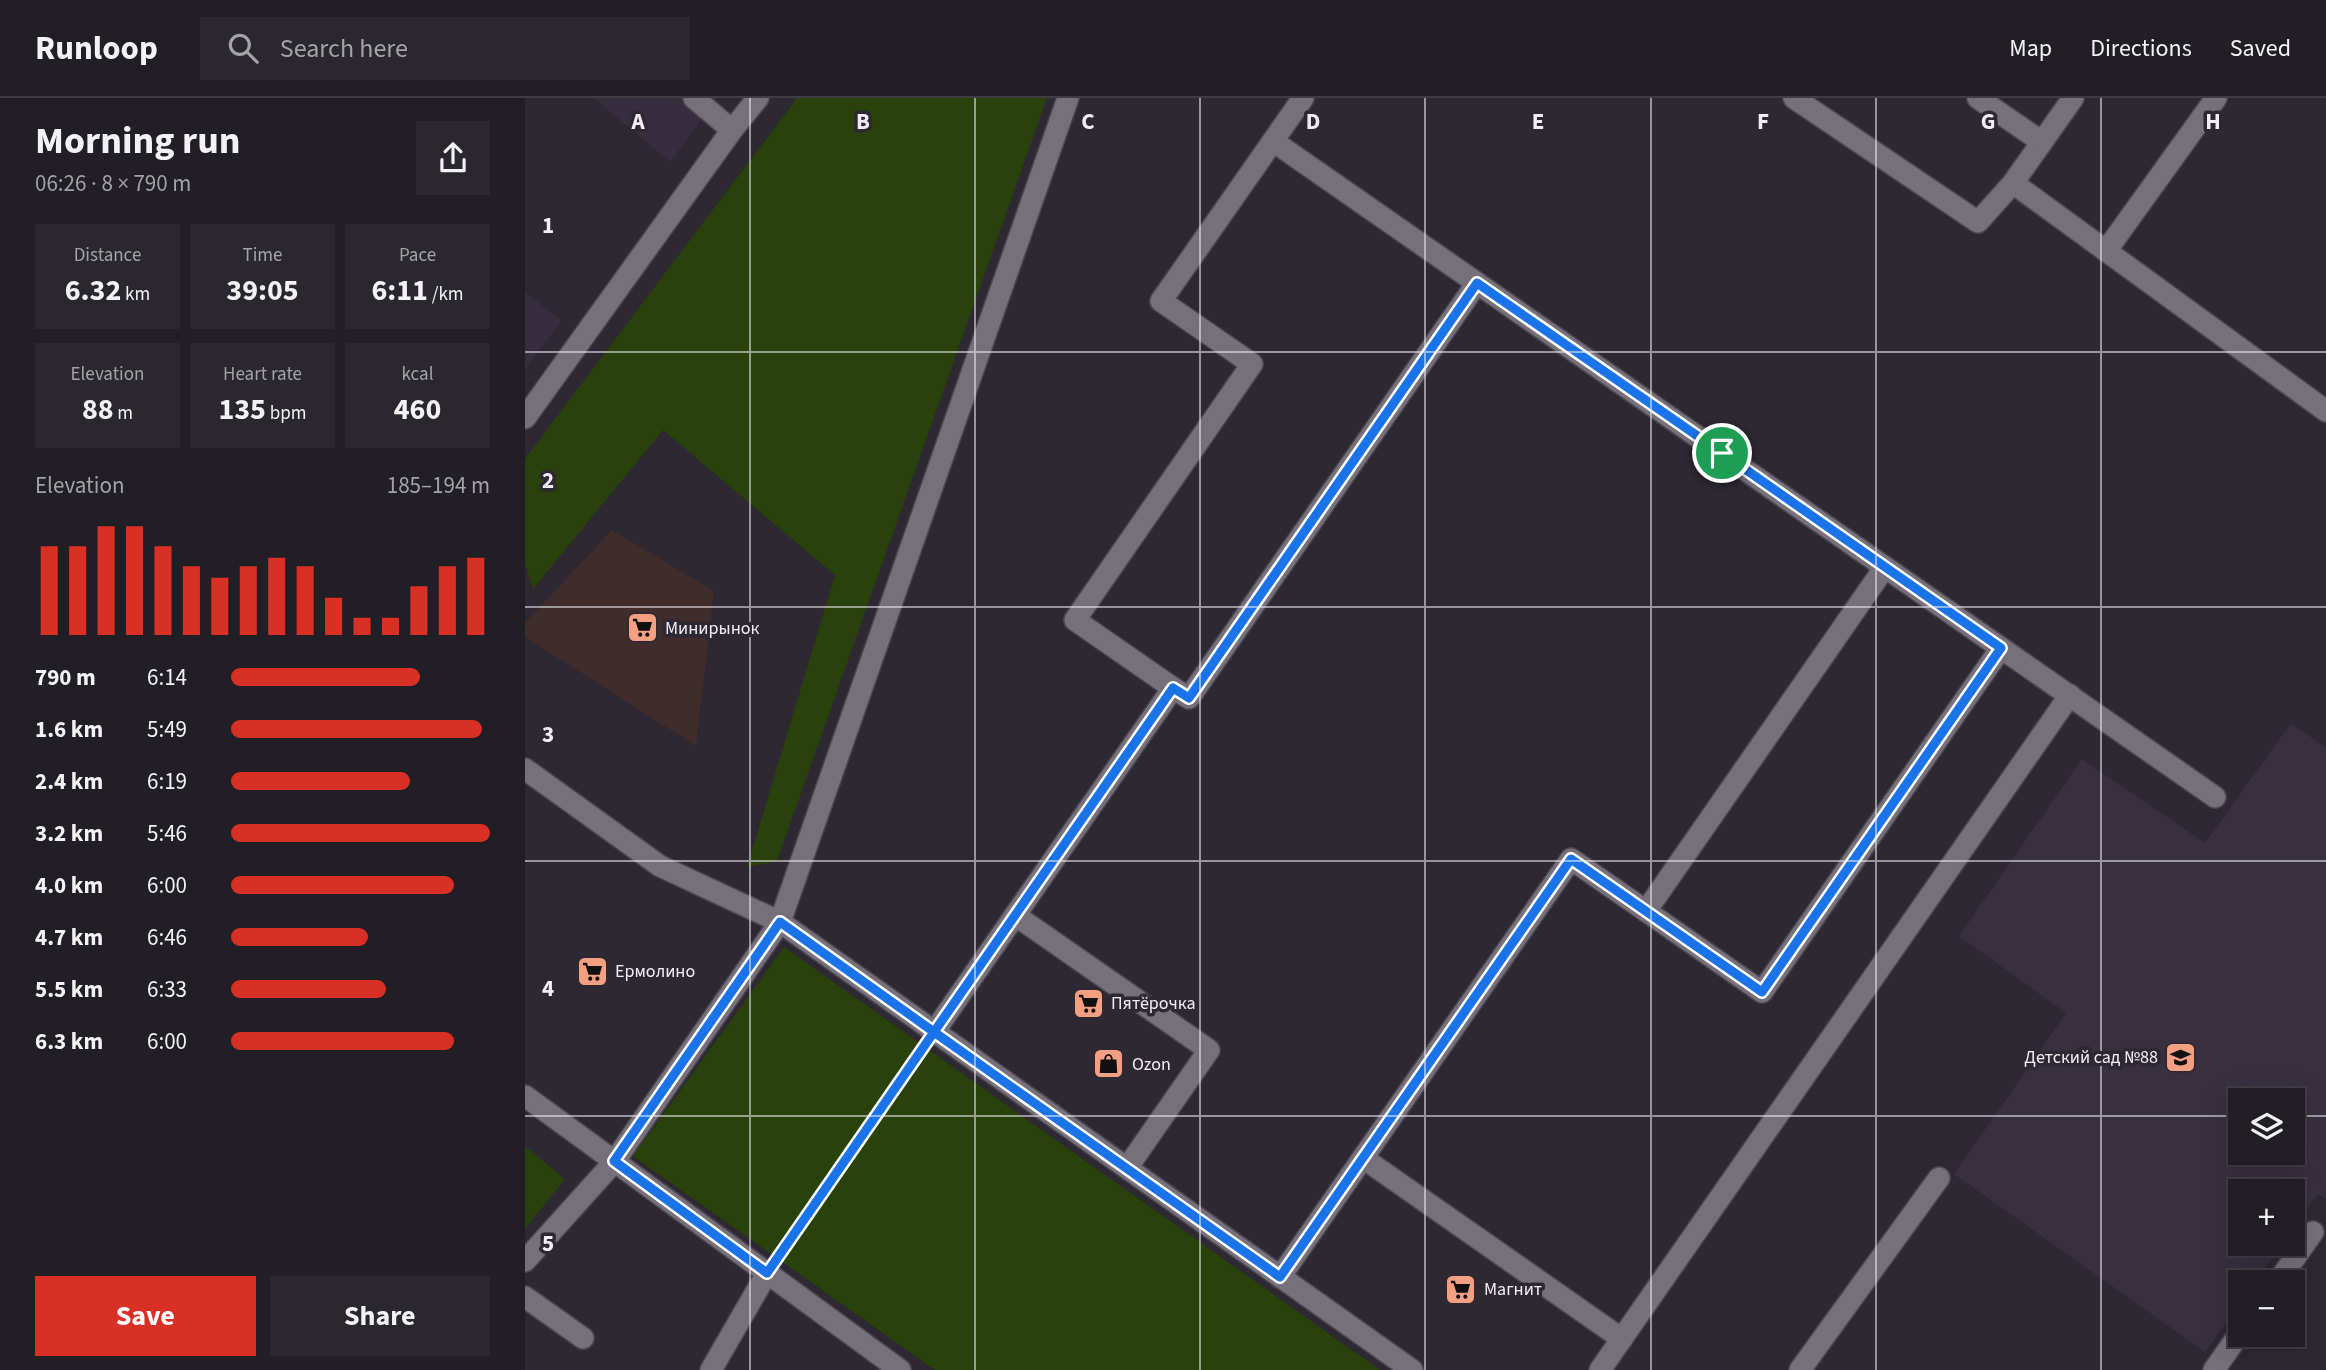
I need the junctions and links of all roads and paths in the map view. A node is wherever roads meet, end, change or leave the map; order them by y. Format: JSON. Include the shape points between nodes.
{"nodes":[{"id":1,"x":694,"y":98,"type":"edge"},
{"id":2,"x":758,"y":98,"type":"edge"},
{"id":3,"x":1068,"y":98,"type":"edge"},
{"id":4,"x":1303,"y":98,"type":"edge"},
{"id":5,"x":1794,"y":98,"type":"edge"},
{"id":6,"x":1978,"y":98,"type":"edge"},
{"id":7,"x":2073,"y":98,"type":"edge"},
{"id":8,"x":2216,"y":98,"type":"edge"},
{"id":9,"x":732,"y":130,"type":"junction"},
{"id":10,"x":1273,"y":141,"type":"junction"},
{"id":11,"x":2042,"y":142,"type":"junction"},
{"id":12,"x":2013,"y":183,"type":"junction"},
{"id":13,"x":2106,"y":251,"type":"junction"},
{"id":14,"x":1477,"y":283,"type":"junction"},
{"id":15,"x":2326,"y":411,"type":"edge"},
{"id":16,"x":525,"y":418,"type":"edge"},
{"id":17,"x":1885,"y":567,"type":"junction"},
{"id":18,"x":2001,"y":648,"type":"junction"},
{"id":19,"x":1173,"y":688,"type":"junction"},
{"id":20,"x":2070,"y":695,"type":"junction"},
{"id":21,"x":531,"y":776,"type":"edge"},
{"id":22,"x":2215,"y":797,"type":"dead end"},
{"id":23,"x":1646,"y":911,"type":"junction"},
{"id":24,"x":1015,"y":915,"type":"junction"},
{"id":25,"x":780,"y":922,"type":"junction"},
{"id":26,"x":934,"y":1032,"type":"junction"},
{"id":27,"x":525,"y":1096,"type":"edge"},
{"id":28,"x":1363,"y":1158,"type":"junction"},
{"id":29,"x":614,"y":1161,"type":"junction"},
{"id":30,"x":1127,"y":1168,"type":"junction"},
{"id":31,"x":1939,"y":1178,"type":"dead end"},
{"id":32,"x":2313,"y":1232,"type":"dead end"},
{"id":33,"x":525,"y":1261,"type":"edge"},
{"id":34,"x":2286,"y":1270,"type":"edge"},
{"id":35,"x":767,"y":1273,"type":"junction"},
{"id":36,"x":1280,"y":1277,"type":"junction"},
{"id":37,"x":525,"y":1297,"type":"edge"},
{"id":38,"x":583,"y":1338,"type":"dead end"},
{"id":39,"x":1622,"y":1339,"type":"junction"},
{"id":40,"x":2230,"y":1347,"type":"edge"},
{"id":41,"x":711,"y":1370,"type":"edge"},
{"id":42,"x":900,"y":1370,"type":"edge"},
{"id":43,"x":1412,"y":1370,"type":"edge"},
{"id":44,"x":1600,"y":1370,"type":"edge"},
{"id":45,"x":1801,"y":1370,"type":"edge"},
{"id":46,"x":2214,"y":1370,"type":"edge"}],
"edges":[{"from":1,"to":9,"type":"street"},
{"from":2,"to":9,"type":"street"},
{"from":3,"to":25,"type":"street"},
{"from":4,"to":10,"type":"street"},
{"from":5,"to":12,"type":"street","via":[[1978,222]]},
{"from":6,"to":11,"type":"street"},
{"from":7,"to":11,"type":"street"},
{"from":8,"to":13,"type":"street"},
{"from":9,"to":16,"type":"street"},
{"from":10,"to":14,"type":"street"},
{"from":10,"to":19,"type":"street","via":[[1161,301],[1252,364],[1075,620]]},
{"from":11,"to":12,"type":"street"},
{"from":12,"to":13,"type":"street"},
{"from":13,"to":15,"type":"street"},
{"from":14,"to":17,"type":"street"},
{"from":14,"to":19,"type":"street","via":[[1189,698]]},
{"from":17,"to":18,"type":"street"},
{"from":17,"to":23,"type":"street"},
{"from":18,"to":20,"type":"street"},
{"from":18,"to":23,"type":"street","via":[[1762,992]]},
{"from":19,"to":24,"type":"street"},
{"from":20,"to":22,"type":"street"},
{"from":20,"to":39,"type":"street"},
{"from":21,"to":25,"type":"street","via":[[660,866]]},
{"from":23,"to":28,"type":"street","via":[[1571,859]]},
{"from":24,"to":26,"type":"street"},
{"from":24,"to":30,"type":"street","via":[[1209,1051]]},
{"from":25,"to":26,"type":"street"},
{"from":25,"to":29,"type":"street"},
{"from":26,"to":30,"type":"street"},
{"from":26,"to":35,"type":"path"},
{"from":27,"to":29,"type":"street"},
{"from":28,"to":36,"type":"street"},
{"from":28,"to":39,"type":"street"},
{"from":29,"to":33,"type":"street"},
{"from":29,"to":35,"type":"street"},
{"from":30,"to":36,"type":"street"},
{"from":31,"to":45,"type":"street"},
{"from":32,"to":34,"type":"street"},
{"from":35,"to":41,"type":"street"},
{"from":35,"to":42,"type":"street"},
{"from":36,"to":43,"type":"street"},
{"from":37,"to":38,"type":"street"},
{"from":39,"to":44,"type":"street"},
{"from":40,"to":46,"type":"street"}]}
